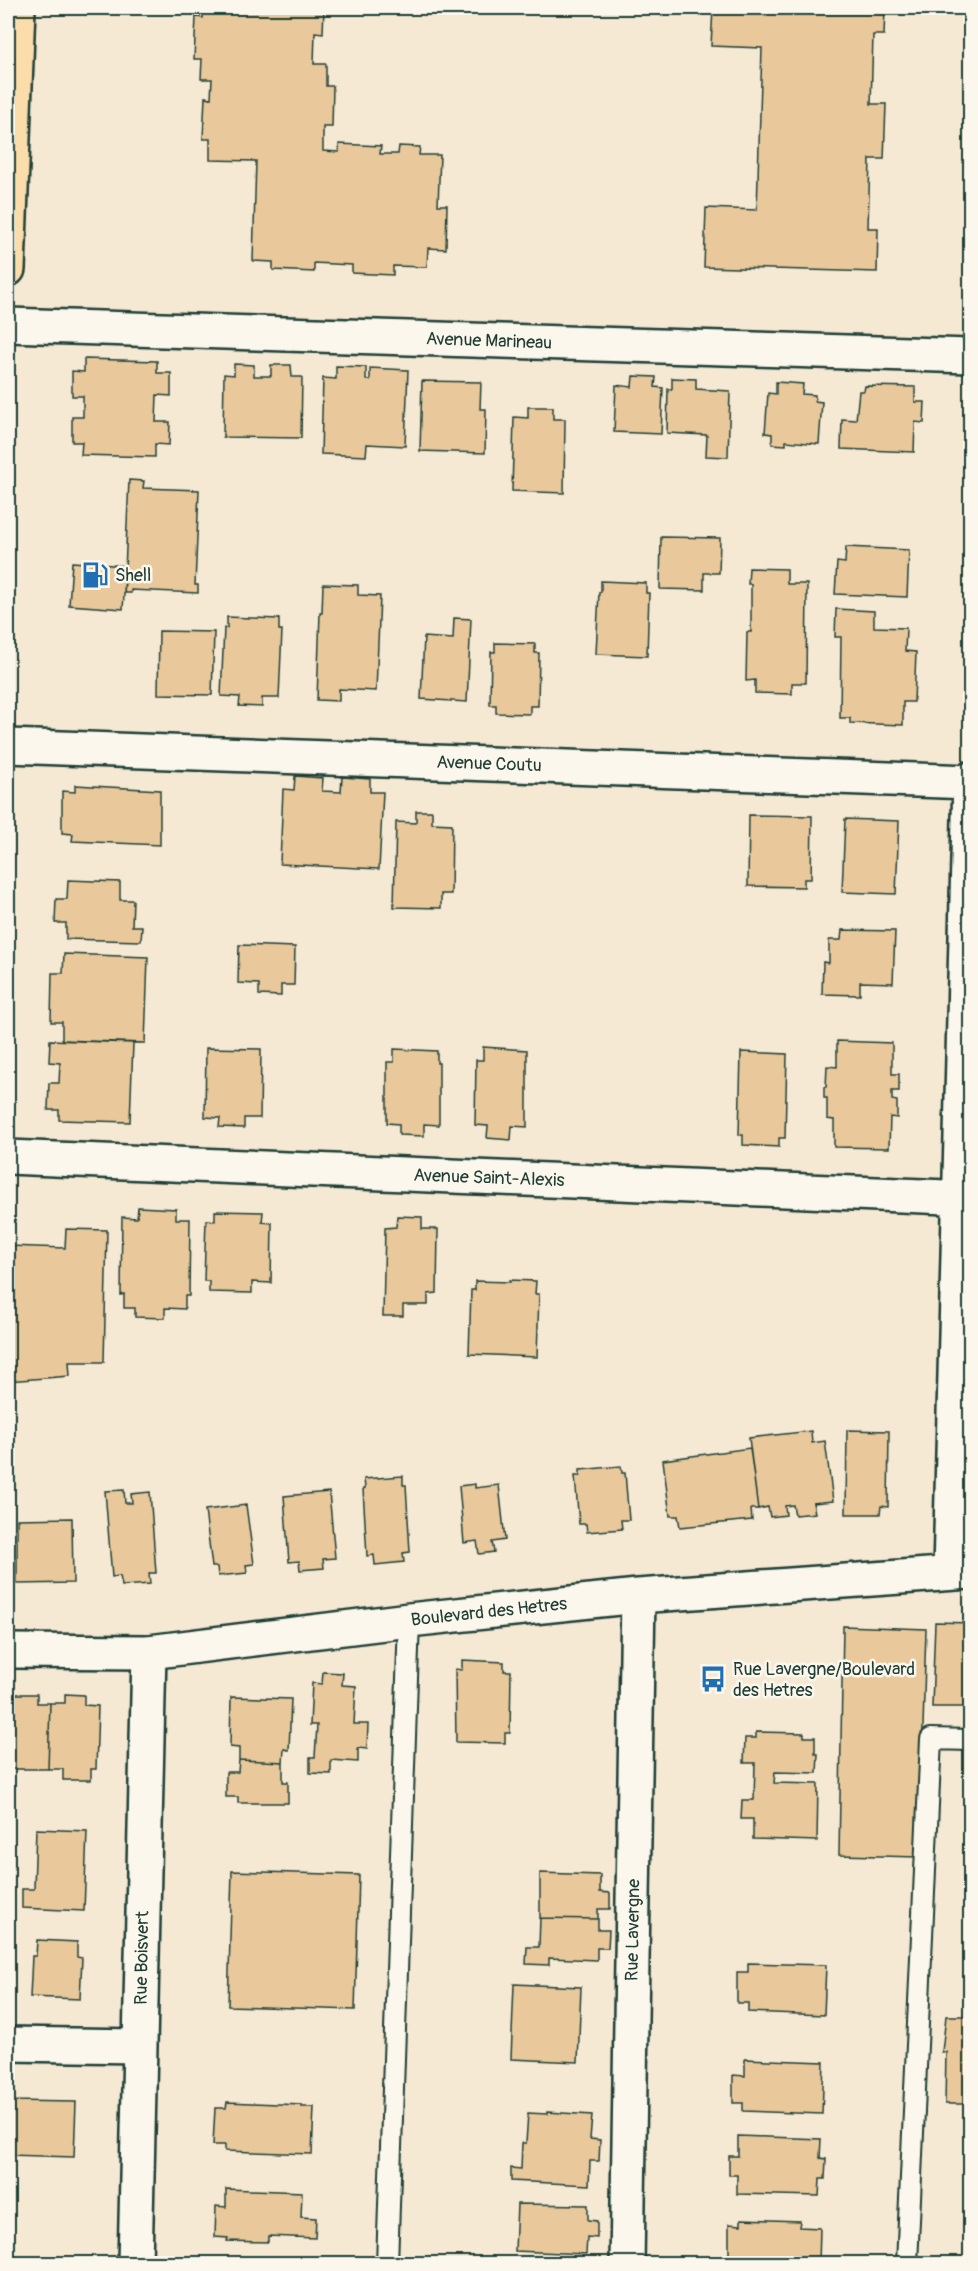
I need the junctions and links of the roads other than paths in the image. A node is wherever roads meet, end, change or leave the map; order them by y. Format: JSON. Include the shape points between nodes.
{"nodes":[{"id":1,"x":18,"y":8,"type":"edge"},
{"id":2,"x":8,"y":269,"type":"edge"},
{"id":3,"x":8,"y":325,"type":"edge"},
{"id":4,"x":970,"y":356,"type":"edge"},
{"id":5,"x":8,"y":746,"type":"edge"},
{"id":6,"x":970,"y":781,"type":"edge"},
{"id":7,"x":8,"y":1157,"type":"edge"},
{"id":8,"x":965,"y":1198,"type":"edge"},
{"id":9,"x":960,"y":1572,"type":"edge"},
{"id":10,"x":638,"y":1596,"type":"junction"},
{"id":11,"x":410,"y":1620,"type":"junction"},
{"id":12,"x":8,"y":1651,"type":"edge"},
{"id":13,"x":149,"y":1652,"type":"junction"},
{"id":14,"x":970,"y":1740,"type":"edge"},
{"id":15,"x":8,"y":2044,"type":"edge"},
{"id":16,"x":140,"y":2046,"type":"junction"},
{"id":17,"x":135,"y":2264,"type":"edge"},
{"id":18,"x":387,"y":2264,"type":"edge"},
{"id":19,"x":627,"y":2264,"type":"edge"},
{"id":20,"x":907,"y":2264,"type":"edge"}],
"edges":[{"from":1,"to":2,"type":"main road"},
{"from":3,"to":4,"type":"street","name":"Avenue Marineau"},
{"from":5,"to":6,"type":"street","name":"Avenue Coutu"},
{"from":6,"to":8,"type":"street"},
{"from":7,"to":8,"type":"street","name":"Avenue Saint-Alexis"},
{"from":8,"to":9,"type":"street"},
{"from":9,"to":10,"type":"street","name":"Boulevard des Hetres"},
{"from":10,"to":11,"type":"street","name":"Boulevard des Hetres"},
{"from":10,"to":19,"type":"street","name":"Rue Lavergne"},
{"from":11,"to":13,"type":"street","name":"Boulevard des Hetres"},
{"from":11,"to":18,"type":"lane"},
{"from":12,"to":13,"type":"street","name":"Boulevard des Hetres"},
{"from":13,"to":16,"type":"street","name":"Rue Boisvert"},
{"from":14,"to":20,"type":"lane","via":[[931,1739]]},
{"from":15,"to":16,"type":"street"},
{"from":16,"to":17,"type":"street","name":"Rue Boisvert"}]}
